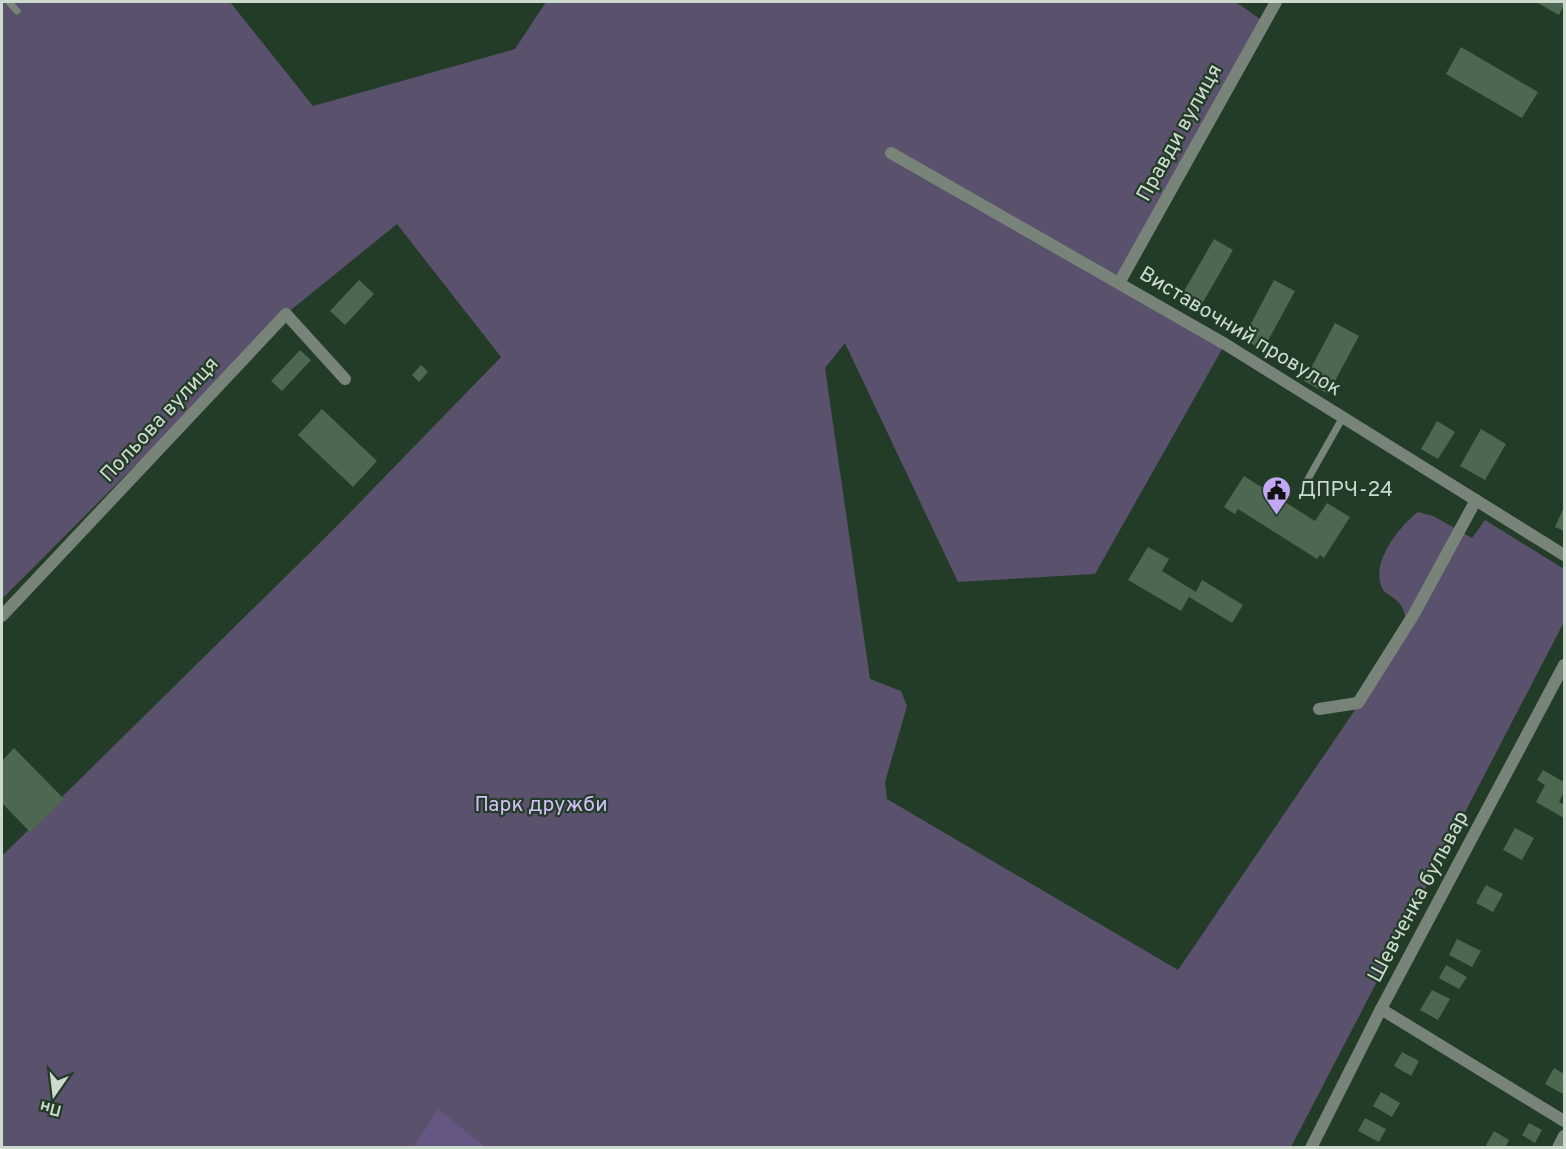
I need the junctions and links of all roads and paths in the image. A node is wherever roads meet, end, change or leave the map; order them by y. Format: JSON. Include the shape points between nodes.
{"nodes":[{"id":1,"x":9,"y":2,"type":"edge"},
{"id":2,"x":1276,"y":2,"type":"edge"},
{"id":3,"x":17,"y":10,"type":"dead end"},
{"id":4,"x":891,"y":153,"type":"dead end"},
{"id":5,"x":1119,"y":283,"type":"junction"},
{"id":6,"x":345,"y":379,"type":"dead end"},
{"id":7,"x":1343,"y":417,"type":"junction"},
{"id":8,"x":1308,"y":479,"type":"dead end"},
{"id":9,"x":1476,"y":500,"type":"junction"},
{"id":10,"x":1564,"y":555,"type":"edge"},
{"id":11,"x":2,"y":616,"type":"edge"},
{"id":12,"x":1564,"y":665,"type":"edge"},
{"id":13,"x":1319,"y":709,"type":"dead end"},
{"id":14,"x":1381,"y":1009,"type":"junction"},
{"id":15,"x":1564,"y":1120,"type":"edge"},
{"id":16,"x":1564,"y":1136,"type":"edge"},
{"id":17,"x":1311,"y":1148,"type":"edge"},
{"id":18,"x":1558,"y":1148,"type":"edge"}],
"edges":[{"from":1,"to":3,"type":"lane"},
{"from":2,"to":5,"type":"street","name":"Правди вулиця"},
{"from":4,"to":5,"type":"street","name":"Виставочний провулок"},
{"from":5,"to":7,"type":"street","name":"Виставочний провулок"},
{"from":6,"to":11,"type":"street","name":"Польова вулиця","via":[[286,314]]},
{"from":7,"to":8,"type":"lane"},
{"from":7,"to":9,"type":"street","name":"Виставочний провулок"},
{"from":9,"to":10,"type":"street","name":"Виставочний провулок"},
{"from":9,"to":13,"type":"street","via":[[1358,704]]},
{"from":12,"to":14,"type":"street","name":"Шевченка бульвар"},
{"from":14,"to":15,"type":"street"},
{"from":14,"to":17,"type":"street","name":"Шевченка бульвар"},
{"from":16,"to":18,"type":"street"}]}
